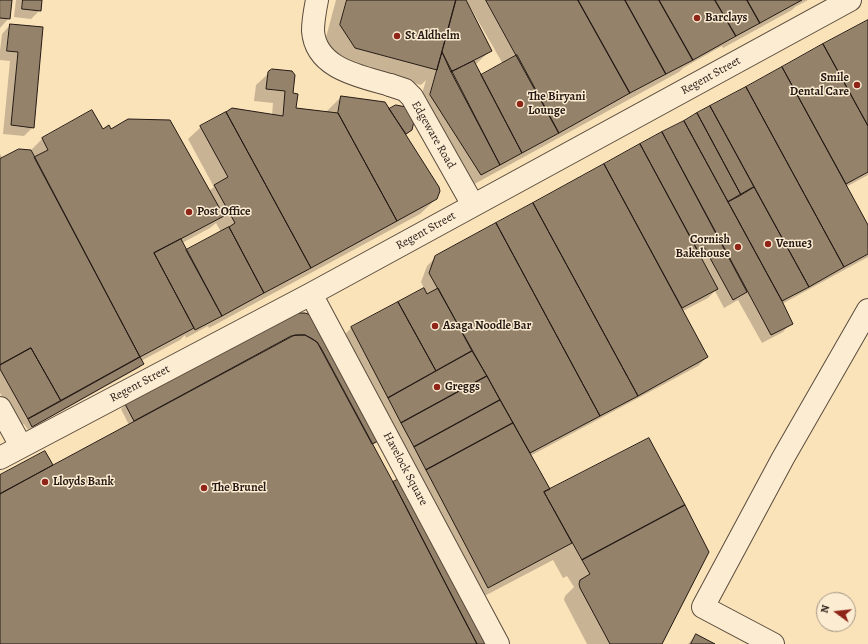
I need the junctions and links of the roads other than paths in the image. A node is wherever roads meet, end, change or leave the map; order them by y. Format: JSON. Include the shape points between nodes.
{"nodes":[{"id":1,"x":317,"y":0,"type":"edge"},
{"id":2,"x":850,"y":0,"type":"edge"},
{"id":3,"x":473,"y":205,"type":"junction"},
{"id":4,"x":311,"y":294,"type":"junction"},
{"id":5,"x":868,"y":310,"type":"edge"},
{"id":6,"x":0,"y":408,"type":"edge"},
{"id":7,"x":21,"y":446,"type":"junction"},
{"id":8,"x":0,"y":458,"type":"edge"},
{"id":9,"x":498,"y":644,"type":"edge"},
{"id":10,"x":773,"y":644,"type":"edge"}],
"edges":[{"from":1,"to":3,"type":"street","name":"Edgeware Road","via":[[313,31],[321,54],[339,68],[409,92]]},
{"from":2,"to":3,"type":"street","name":"Regent Street"},
{"from":3,"to":4,"type":"street","name":"Regent Street"},
{"from":4,"to":7,"type":"street","name":"Regent Street"},
{"from":4,"to":9,"type":"street","name":"Havelock Square"},
{"from":5,"to":10,"type":"street","via":[[783,458],[704,607]]},
{"from":6,"to":7,"type":"street"},
{"from":7,"to":8,"type":"street","name":"Regent Street"}]}
